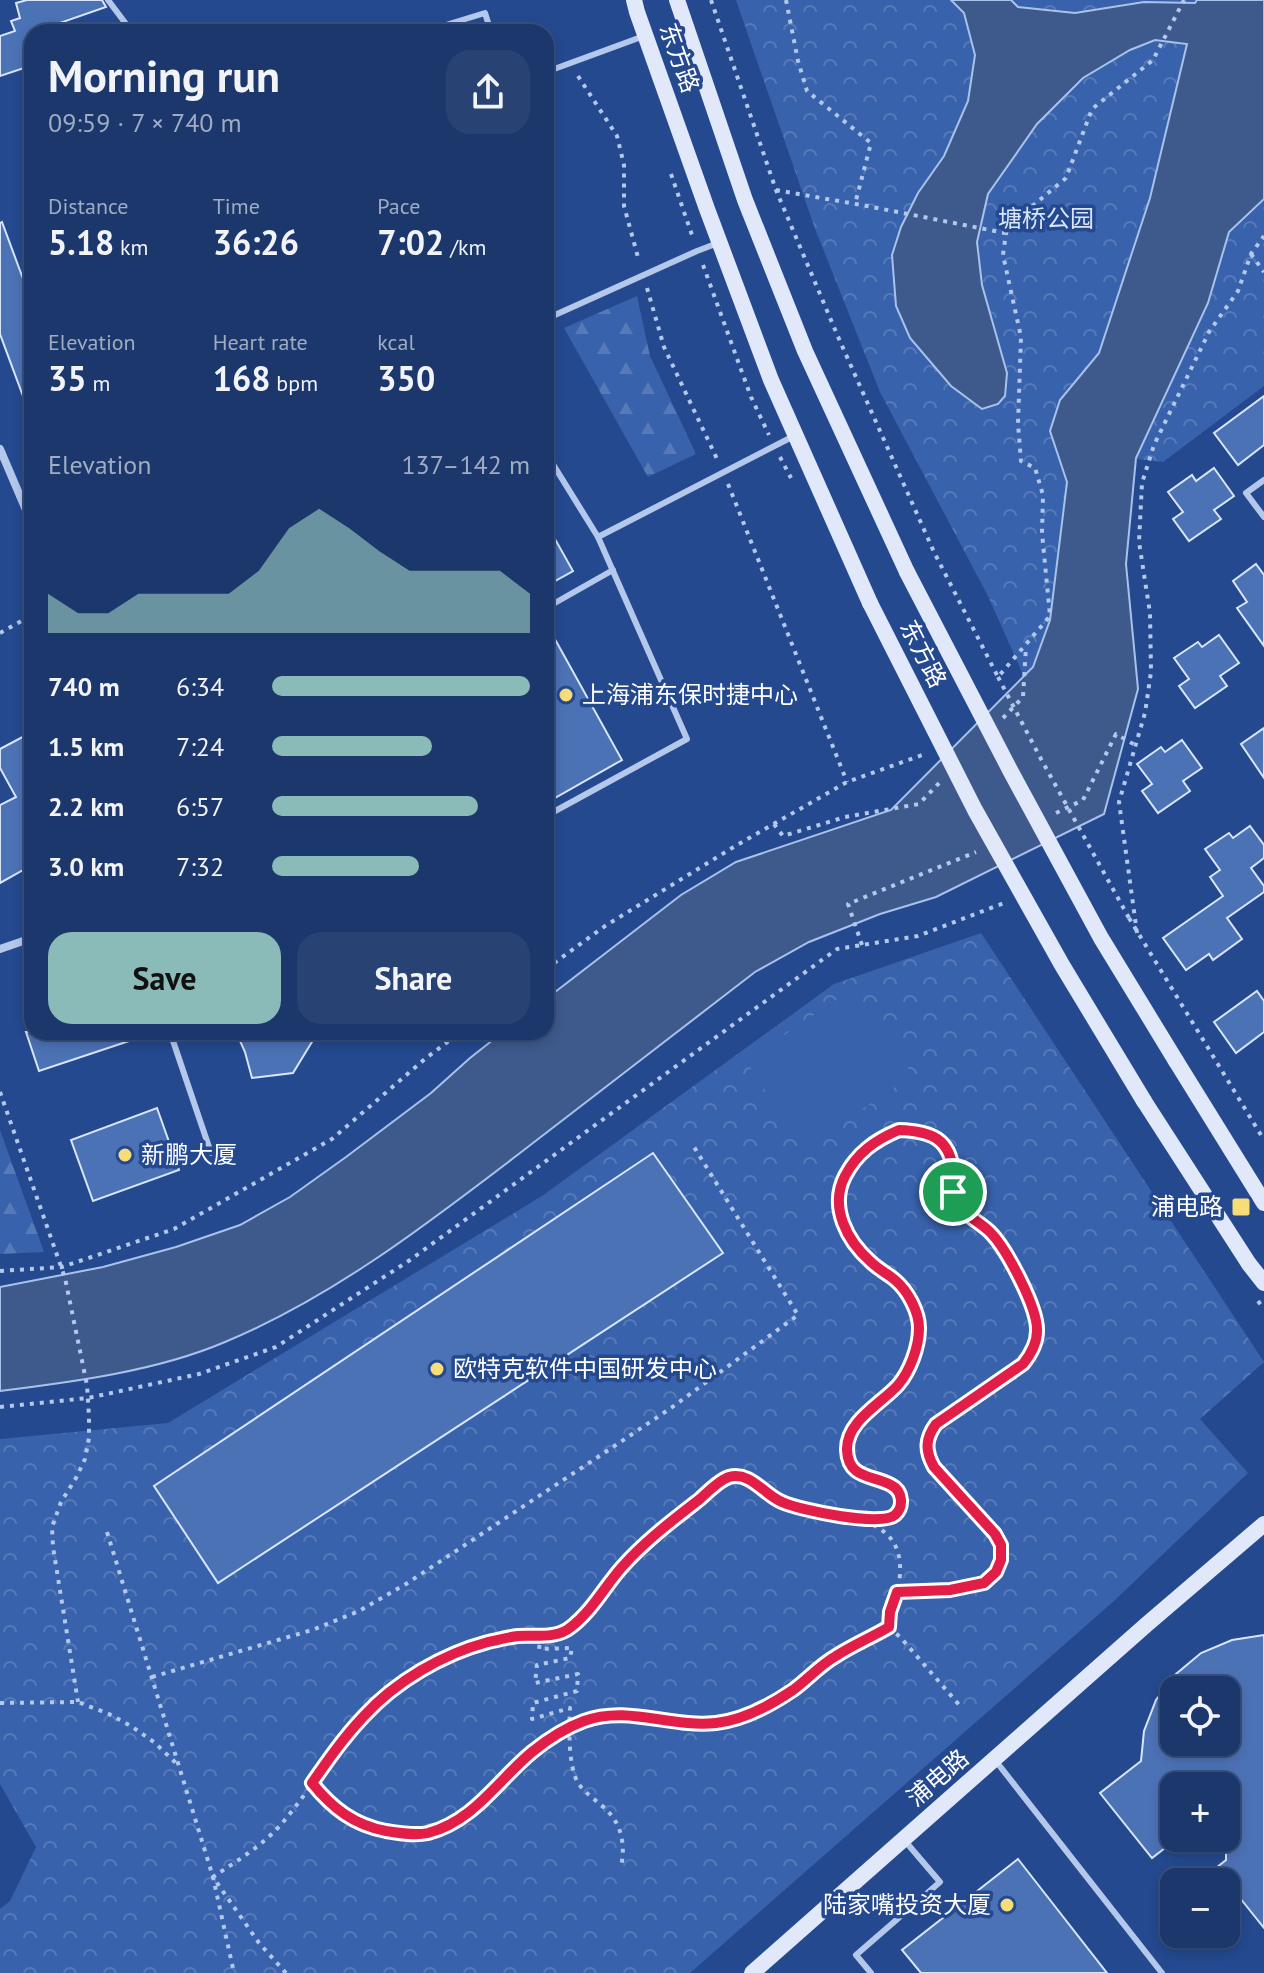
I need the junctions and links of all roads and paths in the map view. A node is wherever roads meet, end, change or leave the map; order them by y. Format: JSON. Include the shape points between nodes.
{"nodes":[{"id":1,"x":108,"y":0,"type":"edge"},
{"id":2,"x":634,"y":0,"type":"edge"},
{"id":3,"x":677,"y":0,"type":"edge"},
{"id":4,"x":711,"y":0,"type":"edge"},
{"id":5,"x":786,"y":0,"type":"edge"},
{"id":6,"x":1184,"y":0,"type":"edge"},
{"id":7,"x":126,"y":24,"type":"edge"},
{"id":8,"x":449,"y":24,"type":"edge"},
{"id":9,"x":488,"y":24,"type":"edge"},
{"id":10,"x":646,"y":36,"type":"junction"},
{"id":11,"x":570,"y":63,"type":"junction"},
{"id":12,"x":554,"y":69,"type":"edge"},
{"id":13,"x":776,"y":190,"type":"junction"},
{"id":14,"x":855,"y":204,"type":"junction"},
{"id":15,"x":1006,"y":233,"type":"junction"},
{"id":16,"x":1264,"y":236,"type":"edge"},
{"id":17,"x":720,"y":242,"type":"junction"},
{"id":18,"x":1251,"y":254,"type":"junction"},
{"id":19,"x":1264,"y":272,"type":"edge"},
{"id":20,"x":643,"y":275,"type":"junction"},
{"id":21,"x":554,"y":315,"type":"edge"},
{"id":22,"x":795,"y":435,"type":"junction"},
{"id":23,"x":0,"y":449,"type":"edge"},
{"id":24,"x":554,"y":466,"type":"edge"},
{"id":25,"x":723,"y":473,"type":"junction"},
{"id":26,"x":1264,"y":480,"type":"edge"},
{"id":27,"x":24,"y":505,"type":"edge"},
{"id":28,"x":1264,"y":517,"type":"edge"},
{"id":29,"x":598,"y":537,"type":"junction"},
{"id":30,"x":613,"y":570,"type":"junction"},
{"id":31,"x":554,"y":603,"type":"edge"},
{"id":32,"x":24,"y":620,"type":"edge"},
{"id":33,"x":0,"y":633,"type":"edge"},
{"id":34,"x":1026,"y":644,"type":"junction"},
{"id":35,"x":998,"y":677,"type":"junction"},
{"id":36,"x":1002,"y":718,"type":"dead end"},
{"id":37,"x":927,"y":753,"type":"dead end"},
{"id":38,"x":950,"y":772,"type":"dead end"},
{"id":39,"x":847,"y":782,"type":"junction"},
{"id":40,"x":554,"y":812,"type":"edge"},
{"id":41,"x":773,"y":824,"type":"junction"},
{"id":42,"x":1007,"y":902,"type":"dead end"},
{"id":43,"x":1137,"y":933,"type":"junction"},
{"id":44,"x":24,"y":941,"type":"edge"},
{"id":45,"x":0,"y":949,"type":"edge"},
{"id":46,"x":554,"y":963,"type":"edge"},
{"id":47,"x":173,"y":1040,"type":"edge"},
{"id":48,"x":450,"y":1040,"type":"edge"},
{"id":49,"x":0,"y":1092,"type":"edge"},
{"id":50,"x":1264,"y":1140,"type":"edge"},
{"id":51,"x":694,"y":1147,"type":"dead end"},
{"id":52,"x":211,"y":1153,"type":"dead end"},
{"id":53,"x":1264,"y":1203,"type":"edge"},
{"id":54,"x":62,"y":1269,"type":"junction"},
{"id":55,"x":0,"y":1271,"type":"edge"},
{"id":56,"x":1264,"y":1283,"type":"edge"},
{"id":57,"x":88,"y":1398,"type":"junction"},
{"id":58,"x":0,"y":1407,"type":"edge"},
{"id":59,"x":864,"y":1520,"type":"junction"},
{"id":60,"x":1264,"y":1524,"type":"edge"},
{"id":61,"x":107,"y":1532,"type":"dead end"},
{"id":62,"x":897,"y":1592,"type":"junction"},
{"id":63,"x":889,"y":1627,"type":"junction"},
{"id":64,"x":541,"y":1635,"type":"junction"},
{"id":65,"x":152,"y":1677,"type":"junction"},
{"id":66,"x":78,"y":1702,"type":"junction"},
{"id":67,"x":0,"y":1703,"type":"edge"},
{"id":68,"x":961,"y":1707,"type":"dead end"},
{"id":69,"x":569,"y":1727,"type":"junction"},
{"id":70,"x":995,"y":1760,"type":"junction"},
{"id":71,"x":179,"y":1766,"type":"junction"},
{"id":72,"x":312,"y":1783,"type":"junction"},
{"id":73,"x":904,"y":1840,"type":"junction"},
{"id":74,"x":621,"y":1867,"type":"dead end"},
{"id":75,"x":213,"y":1877,"type":"junction"},
{"id":76,"x":234,"y":1973,"type":"edge"},
{"id":77,"x":286,"y":1973,"type":"edge"},
{"id":78,"x":752,"y":1973,"type":"edge"},
{"id":79,"x":871,"y":1973,"type":"edge"},
{"id":80,"x":1162,"y":1973,"type":"edge"}],
"edges":[{"from":1,"to":7,"type":"lane"},
{"from":2,"to":10,"type":"main road","name":"东方路"},
{"from":3,"to":53,"type":"main road","name":"东方路","bridge":true,"via":[[745,200],[805,351],[907,572],[1101,938]]},
{"from":4,"to":13,"type":"path","name":"东方路"},
{"from":5,"to":14,"type":"path","via":[[807,91],[871,143]]},
{"from":6,"to":15,"type":"path","via":[[1153,60],[1092,109],[1066,178]]},
{"from":8,"to":9,"type":"lane","via":[[485,13]]},
{"from":10,"to":11,"type":"lane"},
{"from":10,"to":17,"type":"main road","name":"东方路"},
{"from":11,"to":12,"type":"lane"},
{"from":11,"to":20,"type":"path","via":[[617,136],[624,165],[624,206]]},
{"from":13,"to":14,"type":"path"},
{"from":13,"to":35,"type":"path","name":"东方路","via":[[934,552]]},
{"from":14,"to":15,"type":"path"},
{"from":15,"to":34,"type":"path","via":[[1003,255],[1021,337],[1021,461],[1035,468],[1043,495],[1050,616]]},
{"from":16,"to":18,"type":"path"},
{"from":17,"to":20,"type":"lane"},
{"from":17,"to":22,"type":"main road","name":"东方路"},
{"from":18,"to":19,"type":"path"},
{"from":18,"to":43,"type":"path","via":[[1238,291],[1209,332],[1154,445],[1142,483],[1139,542],[1150,613],[1151,672],[1119,802]]},
{"from":20,"to":21,"type":"lane"},
{"from":20,"to":25,"type":"path","via":[[664,347]]},
{"from":22,"to":25,"type":"lane"},
{"from":22,"to":56,"type":"main road","name":"东方路","bridge":true,"via":[[870,603],[975,810],[1144,1101]]},
{"from":23,"to":27,"type":"street"},
{"from":24,"to":29,"type":"lane"},
{"from":25,"to":29,"type":"lane"},
{"from":25,"to":39,"type":"path"},
{"from":26,"to":28,"type":"lane","via":[[1246,493]]},
{"from":29,"to":30,"type":"lane"},
{"from":30,"to":31,"type":"lane"},
{"from":30,"to":40,"type":"lane","via":[[687,739]]},
{"from":32,"to":33,"type":"path"},
{"from":34,"to":35,"type":"path"},
{"from":34,"to":36,"type":"path","via":[[1023,697]]},
{"from":35,"to":43,"type":"path","name":"东方路","bridge":true},
{"from":37,"to":39,"type":"path"},
{"from":38,"to":41,"type":"path","via":[[919,804],[845,817],[783,836]]},
{"from":39,"to":41,"type":"path"},
{"from":41,"to":46,"type":"path","via":[[605,926]]},
{"from":42,"to":57,"type":"path","via":[[918,936],[837,949],[410,1260],[276,1347],[199,1374]]},
{"from":43,"to":50,"type":"path","name":"东方路"},
{"from":44,"to":45,"type":"street"},
{"from":47,"to":52,"type":"lane"},
{"from":48,"to":54,"type":"path","via":[[332,1139],[174,1229]]},
{"from":49,"to":54,"type":"path"},
{"from":51,"to":65,"type":"path","via":[[798,1315],[671,1408],[371,1604],[312,1630]]},
{"from":54,"to":55,"type":"path"},
{"from":54,"to":57,"type":"path"},
{"from":57,"to":58,"type":"path"},
{"from":57,"to":66,"type":"path","via":[[85,1459],[52,1527]]},
{"from":59,"to":62,"type":"path","via":[[891,1540],[898,1556]]},
{"from":59,"to":62,"type":"path","via":[[897,1514],[901,1497],[891,1484],[857,1471],[847,1452],[848,1440],[860,1419],[899,1384],[910,1366],[919,1328],[917,1311],[898,1282],[871,1263],[842,1223],[838,1197],[848,1169],[870,1145],[899,1130],[914,1131],[938,1139],[947,1149],[957,1203],[1006,1252],[1038,1328],[1032,1353],[1023,1364],[929,1434],[928,1457],[934,1467],[1001,1545],[996,1572],[984,1583],[950,1590]]},
{"from":59,"to":64,"type":"path","via":[[780,1502],[742,1476],[727,1477],[636,1553],[569,1629]]},
{"from":60,"to":70,"type":"main road","name":"浦电路"},
{"from":61,"to":65,"type":"path"},
{"from":62,"to":63,"type":"path"},
{"from":63,"to":68,"type":"path"},
{"from":63,"to":69,"type":"path","via":[[743,1716],[695,1724],[615,1715]]},
{"from":64,"to":69,"type":"path","via":[[539,1649],[572,1648],[570,1658],[537,1665],[535,1683],[578,1674],[577,1691],[533,1703],[532,1719],[570,1708]]},
{"from":64,"to":72,"type":"path","via":[[463,1650],[405,1681],[364,1715]]},
{"from":65,"to":71,"type":"path"},
{"from":66,"to":67,"type":"path"},
{"from":66,"to":71,"type":"path","via":[[131,1726]]},
{"from":69,"to":72,"type":"path","via":[[530,1753],[475,1808],[426,1833],[373,1828],[349,1818]]},
{"from":69,"to":74,"type":"path","via":[[579,1785],[619,1828]]},
{"from":70,"to":73,"type":"main road","name":"浦电路"},
{"from":70,"to":80,"type":"lane"},
{"from":71,"to":75,"type":"path"},
{"from":72,"to":75,"type":"path","via":[[268,1838]]},
{"from":73,"to":78,"type":"main road","name":"浦电路"},
{"from":73,"to":79,"type":"lane","via":[[940,1882],[856,1955]]},
{"from":75,"to":76,"type":"path"},
{"from":75,"to":77,"type":"path"}]}
